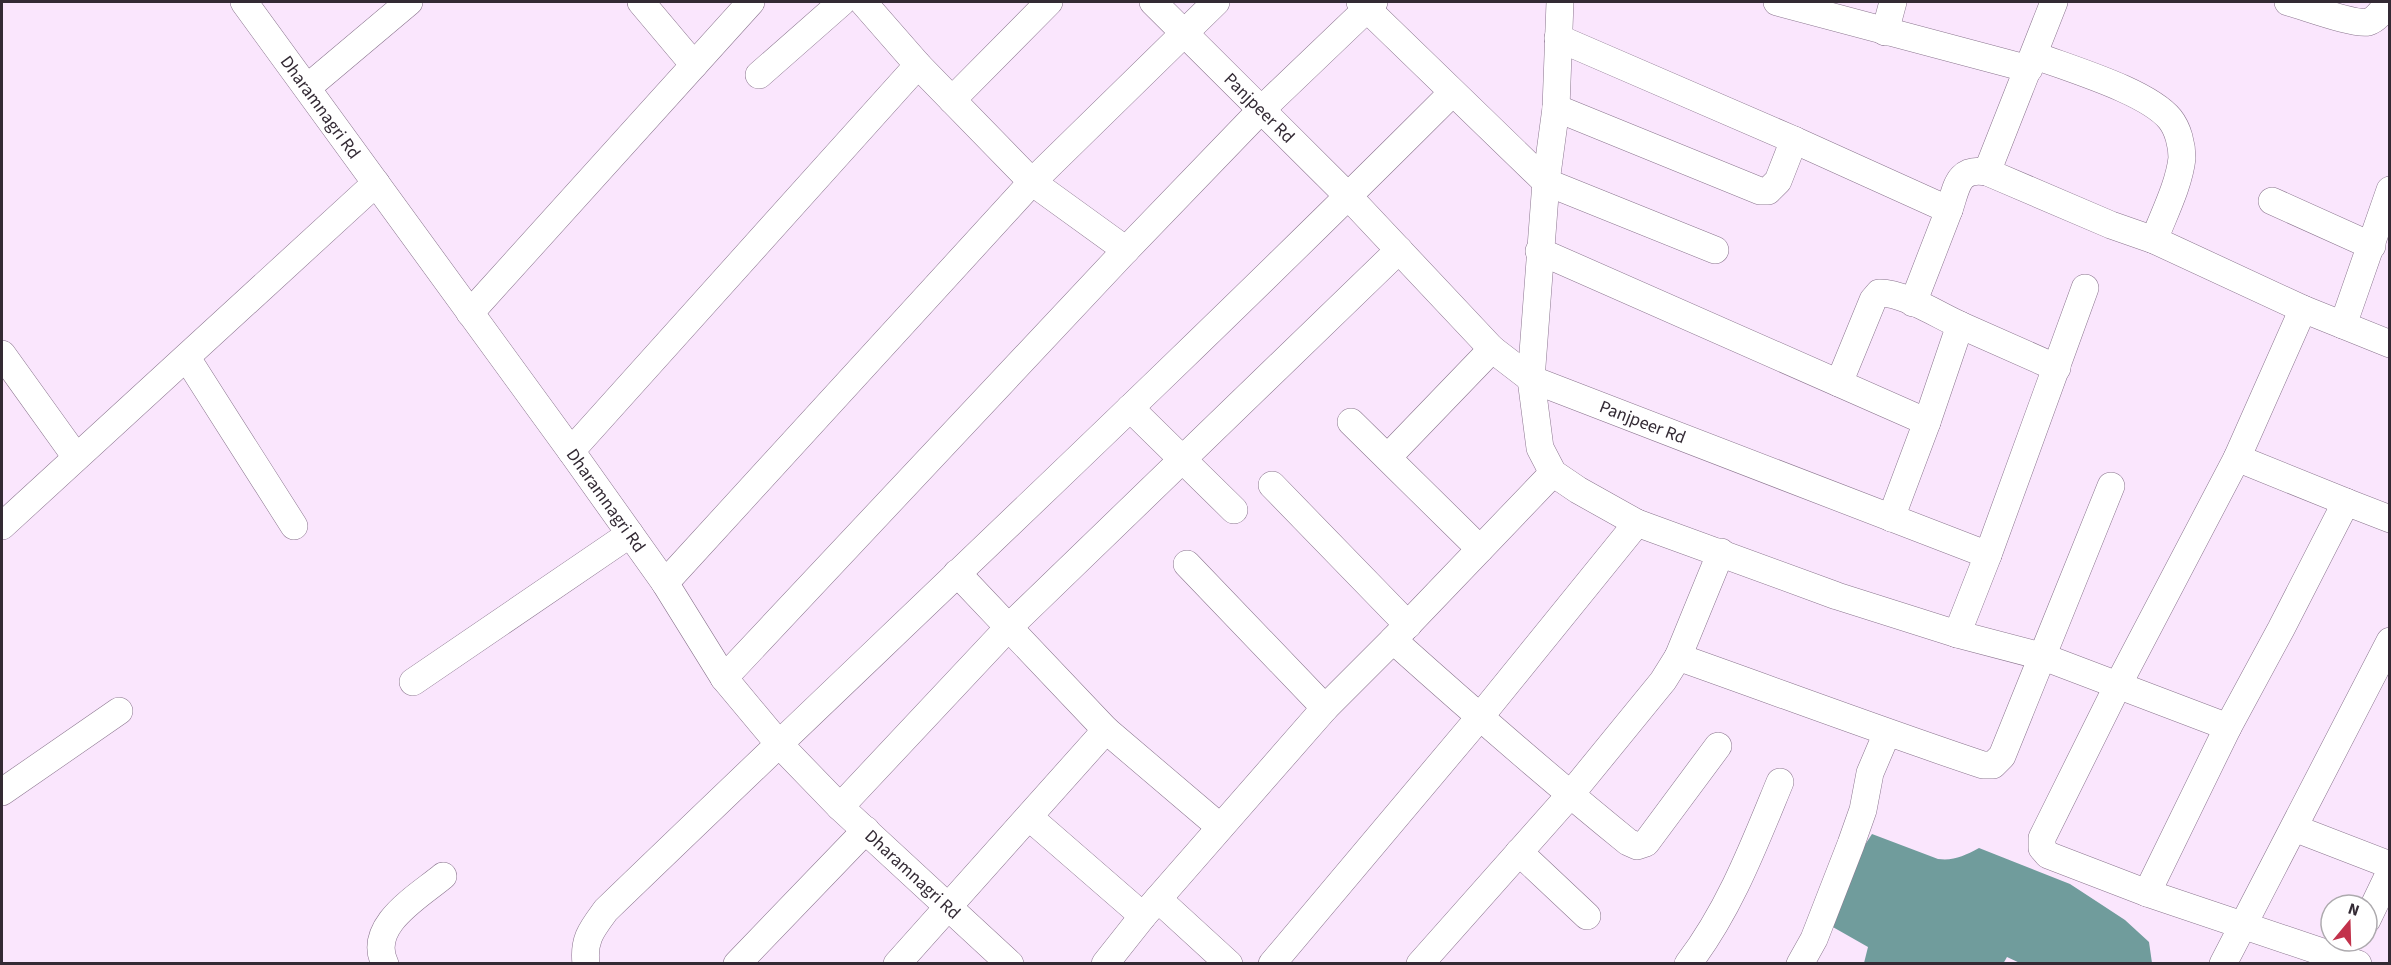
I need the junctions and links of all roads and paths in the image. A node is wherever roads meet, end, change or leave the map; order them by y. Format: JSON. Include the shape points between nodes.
{"nodes":[{"id":1,"x":244,"y":2,"type":"edge"},
{"id":2,"x":409,"y":2,"type":"edge"},
{"id":3,"x":641,"y":2,"type":"edge"},
{"id":4,"x":751,"y":2,"type":"edge"},
{"id":5,"x":842,"y":2,"type":"edge"},
{"id":6,"x":863,"y":2,"type":"edge"},
{"id":7,"x":1049,"y":2,"type":"edge"},
{"id":8,"x":1153,"y":2,"type":"edge"},
{"id":9,"x":1215,"y":2,"type":"edge"},
{"id":10,"x":1560,"y":2,"type":"edge"},
{"id":11,"x":1777,"y":2,"type":"edge"},
{"id":12,"x":1893,"y":2,"type":"edge"},
{"id":13,"x":2054,"y":2,"type":"edge"},
{"id":14,"x":2288,"y":2,"type":"edge"},
{"id":15,"x":2388,"y":2,"type":"edge"},
{"id":16,"x":1367,"y":4,"type":"edge"},
{"id":17,"x":1885,"y":32,"type":"junction"},
{"id":18,"x":1184,"y":33,"type":"junction"},
{"id":19,"x":1558,"y":38,"type":"junction"},
{"id":20,"x":2032,"y":62,"type":"junction"},
{"id":21,"x":694,"y":65,"type":"junction"},
{"id":22,"x":918,"y":65,"type":"junction"},
{"id":23,"x":759,"y":75,"type":"dead end"},
{"id":24,"x":308,"y":87,"type":"junction"},
{"id":25,"x":1452,"y":93,"type":"junction"},
{"id":26,"x":952,"y":100,"type":"junction"},
{"id":27,"x":1556,"y":108,"type":"junction"},
{"id":28,"x":1262,"y":110,"type":"junction"},
{"id":29,"x":1794,"y":140,"type":"junction"},
{"id":30,"x":1987,"y":172,"type":"junction"},
{"id":31,"x":1546,"y":182,"type":"junction"},
{"id":32,"x":376,"y":183,"type":"junction"},
{"id":33,"x":1032,"y":183,"type":"junction"},
{"id":34,"x":2390,"y":190,"type":"edge"},
{"id":35,"x":1348,"y":197,"type":"junction"},
{"id":36,"x":2272,"y":201,"type":"dead end"},
{"id":37,"x":1949,"y":210,"type":"junction"},
{"id":38,"x":2154,"y":240,"type":"junction"},
{"id":39,"x":2372,"y":246,"type":"junction"},
{"id":40,"x":1126,"y":250,"type":"junction"},
{"id":41,"x":1399,"y":250,"type":"junction"},
{"id":42,"x":1716,"y":250,"type":"dead end"},
{"id":43,"x":1539,"y":251,"type":"junction"},
{"id":44,"x":2085,"y":288,"type":"dead end"},
{"id":45,"x":1913,"y":303,"type":"junction"},
{"id":46,"x":2303,"y":309,"type":"junction"},
{"id":47,"x":470,"y":313,"type":"junction"},
{"id":48,"x":1960,"y":325,"type":"junction"},
{"id":49,"x":2343,"y":326,"type":"junction"},
{"id":50,"x":2390,"y":344,"type":"edge"},
{"id":51,"x":1492,"y":349,"type":"junction"},
{"id":52,"x":2,"y":354,"type":"edge"},
{"id":53,"x":187,"y":358,"type":"junction"},
{"id":54,"x":2057,"y":368,"type":"junction"},
{"id":55,"x":1531,"y":379,"type":"junction"},
{"id":56,"x":1839,"y":383,"type":"junction"},
{"id":57,"x":1130,"y":408,"type":"junction"},
{"id":58,"x":1351,"y":422,"type":"dead end"},
{"id":59,"x":1927,"y":422,"type":"junction"},
{"id":60,"x":571,"y":451,"type":"junction"},
{"id":61,"x":76,"y":457,"type":"junction"},
{"id":62,"x":1388,"y":457,"type":"junction"},
{"id":63,"x":2237,"y":458,"type":"junction"},
{"id":64,"x":1183,"y":459,"type":"junction"},
{"id":65,"x":1553,"y":473,"type":"junction"},
{"id":66,"x":1272,"y":484,"type":"dead end"},
{"id":67,"x":2110,"y":486,"type":"dead end"},
{"id":68,"x":2346,"y":502,"type":"junction"},
{"id":69,"x":1234,"y":510,"type":"dead end"},
{"id":70,"x":1891,"y":518,"type":"junction"},
{"id":71,"x":2390,"y":519,"type":"edge"},
{"id":72,"x":1637,"y":523,"type":"junction"},
{"id":73,"x":2,"y":526,"type":"edge"},
{"id":74,"x":294,"y":526,"type":"dead end"},
{"id":75,"x":630,"y":534,"type":"junction"},
{"id":76,"x":1480,"y":549,"type":"junction"},
{"id":77,"x":1721,"y":552,"type":"junction"},
{"id":78,"x":1988,"y":555,"type":"junction"},
{"id":79,"x":1187,"y":564,"type":"dead end"},
{"id":80,"x":957,"y":573,"type":"junction"},
{"id":81,"x":665,"y":583,"type":"junction"},
{"id":82,"x":1008,"y":628,"type":"junction"},
{"id":83,"x":1401,"y":632,"type":"junction"},
{"id":84,"x":1957,"y":634,"type":"junction"},
{"id":85,"x":2390,"y":641,"type":"edge"},
{"id":86,"x":2041,"y":656,"type":"junction"},
{"id":87,"x":1678,"y":657,"type":"junction"},
{"id":88,"x":724,"y":678,"type":"junction"},
{"id":89,"x":413,"y":682,"type":"dead end"},
{"id":90,"x":2118,"y":685,"type":"junction"},
{"id":91,"x":1325,"y":708,"type":"junction"},
{"id":92,"x":119,"y":711,"type":"dead end"},
{"id":93,"x":1479,"y":718,"type":"junction"},
{"id":94,"x":2228,"y":727,"type":"junction"},
{"id":95,"x":1106,"y":730,"type":"junction"},
{"id":96,"x":1887,"y":733,"type":"junction"},
{"id":97,"x":778,"y":744,"type":"junction"},
{"id":98,"x":1718,"y":746,"type":"dead end"},
{"id":99,"x":1780,"y":782,"type":"dead end"},
{"id":100,"x":2,"y":792,"type":"edge"},
{"id":101,"x":1570,"y":795,"type":"junction"},
{"id":102,"x":840,"y":807,"type":"junction"},
{"id":103,"x":1029,"y":817,"type":"junction"},
{"id":104,"x":1220,"y":827,"type":"junction"},
{"id":105,"x":2294,"y":828,"type":"junction"},
{"id":106,"x":866,"y":830,"type":"junction"},
{"id":107,"x":1519,"y":852,"type":"junction"},
{"id":108,"x":2390,"y":865,"type":"edge"},
{"id":109,"x":2390,"y":872,"type":"edge"},
{"id":110,"x":443,"y":876,"type":"dead end"},
{"id":111,"x":2147,"y":893,"type":"junction"},
{"id":112,"x":2379,"y":895,"type":"edge"},
{"id":113,"x":947,"y":907,"type":"junction"},
{"id":114,"x":1151,"y":908,"type":"junction"},
{"id":115,"x":1587,"y":916,"type":"dead end"},
{"id":116,"x":2242,"y":926,"type":"junction"},
{"id":117,"x":2354,"y":955,"type":"edge"},
{"id":118,"x":386,"y":963,"type":"edge"},
{"id":119,"x":586,"y":963,"type":"edge"},
{"id":120,"x":737,"y":963,"type":"edge"},
{"id":121,"x":897,"y":963,"type":"edge"},
{"id":122,"x":1010,"y":963,"type":"edge"},
{"id":123,"x":1105,"y":963,"type":"edge"},
{"id":124,"x":1229,"y":963,"type":"edge"},
{"id":125,"x":1272,"y":963,"type":"edge"},
{"id":126,"x":1420,"y":963,"type":"edge"},
{"id":127,"x":1688,"y":963,"type":"edge"},
{"id":128,"x":1800,"y":963,"type":"edge"},
{"id":129,"x":2223,"y":963,"type":"edge"}],
"edges":[{"from":1,"to":24,"type":"street","name":"Dharamnagri Rd"},
{"from":2,"to":24,"type":"street"},
{"from":3,"to":21,"type":"street"},
{"from":4,"to":21,"type":"street"},
{"from":5,"to":23,"type":"street"},
{"from":6,"to":22,"type":"street"},
{"from":7,"to":26,"type":"street"},
{"from":8,"to":18,"type":"street","name":"Panjpeer Rd"},
{"from":9,"to":18,"type":"street"},
{"from":10,"to":19,"type":"street"},
{"from":11,"to":17,"type":"street"},
{"from":12,"to":17,"type":"street"},
{"from":13,"to":20,"type":"street"},
{"from":14,"to":15,"type":"street","via":[[2369,22],[2380,15]]},
{"from":16,"to":25,"type":"street"},
{"from":16,"to":28,"type":"street"},
{"from":17,"to":20,"type":"street"},
{"from":18,"to":28,"type":"street","name":"Panjpeer Rd"},
{"from":18,"to":33,"type":"street"},
{"from":19,"to":27,"type":"street"},
{"from":19,"to":29,"type":"street"},
{"from":20,"to":30,"type":"street"},
{"from":20,"to":38,"type":"street","via":[[2131,93],[2171,120],[2182,158]]},
{"from":21,"to":47,"type":"street"},
{"from":22,"to":26,"type":"street"},
{"from":22,"to":60,"type":"street"},
{"from":24,"to":32,"type":"street","name":"Dharamnagri Rd"},
{"from":25,"to":31,"type":"street"},
{"from":25,"to":35,"type":"street"},
{"from":26,"to":33,"type":"street"},
{"from":27,"to":29,"type":"street","via":[[1760,191],[1768,191],[1778,181]]},
{"from":27,"to":31,"type":"street"},
{"from":28,"to":35,"type":"street","name":"Panjpeer Rd"},
{"from":28,"to":40,"type":"street"},
{"from":29,"to":37,"type":"street"},
{"from":30,"to":37,"type":"street","via":[[1965,173]]},
{"from":30,"to":38,"type":"street"},
{"from":31,"to":42,"type":"street"},
{"from":31,"to":43,"type":"street"},
{"from":32,"to":47,"type":"street","name":"Dharamnagri Rd"},
{"from":32,"to":53,"type":"street"},
{"from":33,"to":40,"type":"street"},
{"from":33,"to":81,"type":"street"},
{"from":34,"to":39,"type":"street"},
{"from":35,"to":41,"type":"street","name":"Panjpeer Rd"},
{"from":35,"to":57,"type":"street"},
{"from":36,"to":39,"type":"street"},
{"from":37,"to":45,"type":"street"},
{"from":38,"to":46,"type":"street"},
{"from":39,"to":49,"type":"street"},
{"from":40,"to":88,"type":"street"},
{"from":41,"to":51,"type":"street","name":"Panjpeer Rd"},
{"from":41,"to":64,"type":"street"},
{"from":43,"to":55,"type":"street"},
{"from":43,"to":56,"type":"street"},
{"from":44,"to":54,"type":"street"},
{"from":45,"to":48,"type":"street"},
{"from":45,"to":56,"type":"street","via":[[1879,293]]},
{"from":46,"to":49,"type":"street"},
{"from":46,"to":63,"type":"street"},
{"from":47,"to":60,"type":"street","name":"Dharamnagri Rd"},
{"from":48,"to":54,"type":"street"},
{"from":48,"to":59,"type":"street"},
{"from":49,"to":50,"type":"street"},
{"from":51,"to":55,"type":"street","name":"Panjpeer Rd"},
{"from":51,"to":62,"type":"street"},
{"from":52,"to":61,"type":"street"},
{"from":53,"to":61,"type":"street"},
{"from":53,"to":74,"type":"street"},
{"from":54,"to":78,"type":"street"},
{"from":55,"to":65,"type":"street","via":[[1540,448]]},
{"from":55,"to":70,"type":"street","name":"Panjpeer Rd"},
{"from":56,"to":59,"type":"street"},
{"from":57,"to":64,"type":"street"},
{"from":57,"to":80,"type":"street"},
{"from":58,"to":62,"type":"street"},
{"from":59,"to":70,"type":"street"},
{"from":60,"to":75,"type":"street","name":"Dharamnagri Rd"},
{"from":61,"to":73,"type":"street"},
{"from":62,"to":76,"type":"street"},
{"from":63,"to":68,"type":"street"},
{"from":63,"to":90,"type":"street"},
{"from":64,"to":69,"type":"street"},
{"from":64,"to":82,"type":"street"},
{"from":65,"to":72,"type":"street"},
{"from":65,"to":76,"type":"street"},
{"from":66,"to":83,"type":"street"},
{"from":67,"to":86,"type":"street"},
{"from":68,"to":71,"type":"street"},
{"from":68,"to":94,"type":"street"},
{"from":70,"to":78,"type":"street","name":"Panjpeer Rd"},
{"from":72,"to":77,"type":"street"},
{"from":72,"to":93,"type":"street"},
{"from":75,"to":81,"type":"street","name":"Dharamnagri Rd"},
{"from":75,"to":89,"type":"street"},
{"from":76,"to":83,"type":"street"},
{"from":77,"to":84,"type":"street","via":[[1837,596]]},
{"from":77,"to":87,"type":"street"},
{"from":78,"to":84,"type":"street"},
{"from":79,"to":91,"type":"street"},
{"from":80,"to":82,"type":"street"},
{"from":80,"to":97,"type":"street"},
{"from":81,"to":88,"type":"street","name":"Dharamnagri Rd"},
{"from":82,"to":95,"type":"street"},
{"from":82,"to":102,"type":"street"},
{"from":83,"to":91,"type":"street"},
{"from":83,"to":93,"type":"street"},
{"from":84,"to":86,"type":"street"},
{"from":85,"to":105,"type":"street"},
{"from":86,"to":90,"type":"street"},
{"from":86,"to":96,"type":"street","via":[[2002,756],[1993,765]]},
{"from":87,"to":96,"type":"street"},
{"from":87,"to":101,"type":"street"},
{"from":88,"to":97,"type":"street","name":"Dharamnagri Rd"},
{"from":90,"to":94,"type":"street"},
{"from":90,"to":111,"type":"street","via":[[2042,838],[2042,848],[2048,855]]},
{"from":91,"to":104,"type":"street"},
{"from":92,"to":100,"type":"street"},
{"from":93,"to":101,"type":"street"},
{"from":93,"to":125,"type":"street"},
{"from":94,"to":111,"type":"street"},
{"from":95,"to":103,"type":"street"},
{"from":95,"to":104,"type":"street"},
{"from":96,"to":128,"type":"street","via":[[1870,773],[1863,810],[1844,861],[1814,939]]},
{"from":97,"to":102,"type":"street","name":"Dharamnagri Rd"},
{"from":97,"to":119,"type":"street","via":[[606,910],[584,948]]},
{"from":98,"to":101,"type":"street","via":[[1646,843],[1637,846]]},
{"from":99,"to":127,"type":"street","via":[[1737,884],[1709,936]]},
{"from":101,"to":107,"type":"street"},
{"from":102,"to":106,"type":"street","name":"Dharamnagri Rd"},
{"from":103,"to":113,"type":"street"},
{"from":103,"to":114,"type":"street"},
{"from":104,"to":114,"type":"street"},
{"from":105,"to":108,"type":"street"},
{"from":105,"to":116,"type":"street"},
{"from":106,"to":113,"type":"street","name":"Dharamnagri Rd"},
{"from":106,"to":120,"type":"street"},
{"from":107,"to":115,"type":"street"},
{"from":107,"to":126,"type":"street"},
{"from":109,"to":112,"type":"street"},
{"from":110,"to":118,"type":"street","via":[[383,932],[380,948]]},
{"from":111,"to":116,"type":"street"},
{"from":113,"to":121,"type":"street"},
{"from":113,"to":122,"type":"street","name":"Dharamnagri Rd"},
{"from":114,"to":123,"type":"street"},
{"from":114,"to":124,"type":"street"},
{"from":116,"to":117,"type":"street"},
{"from":116,"to":129,"type":"street"}]}
